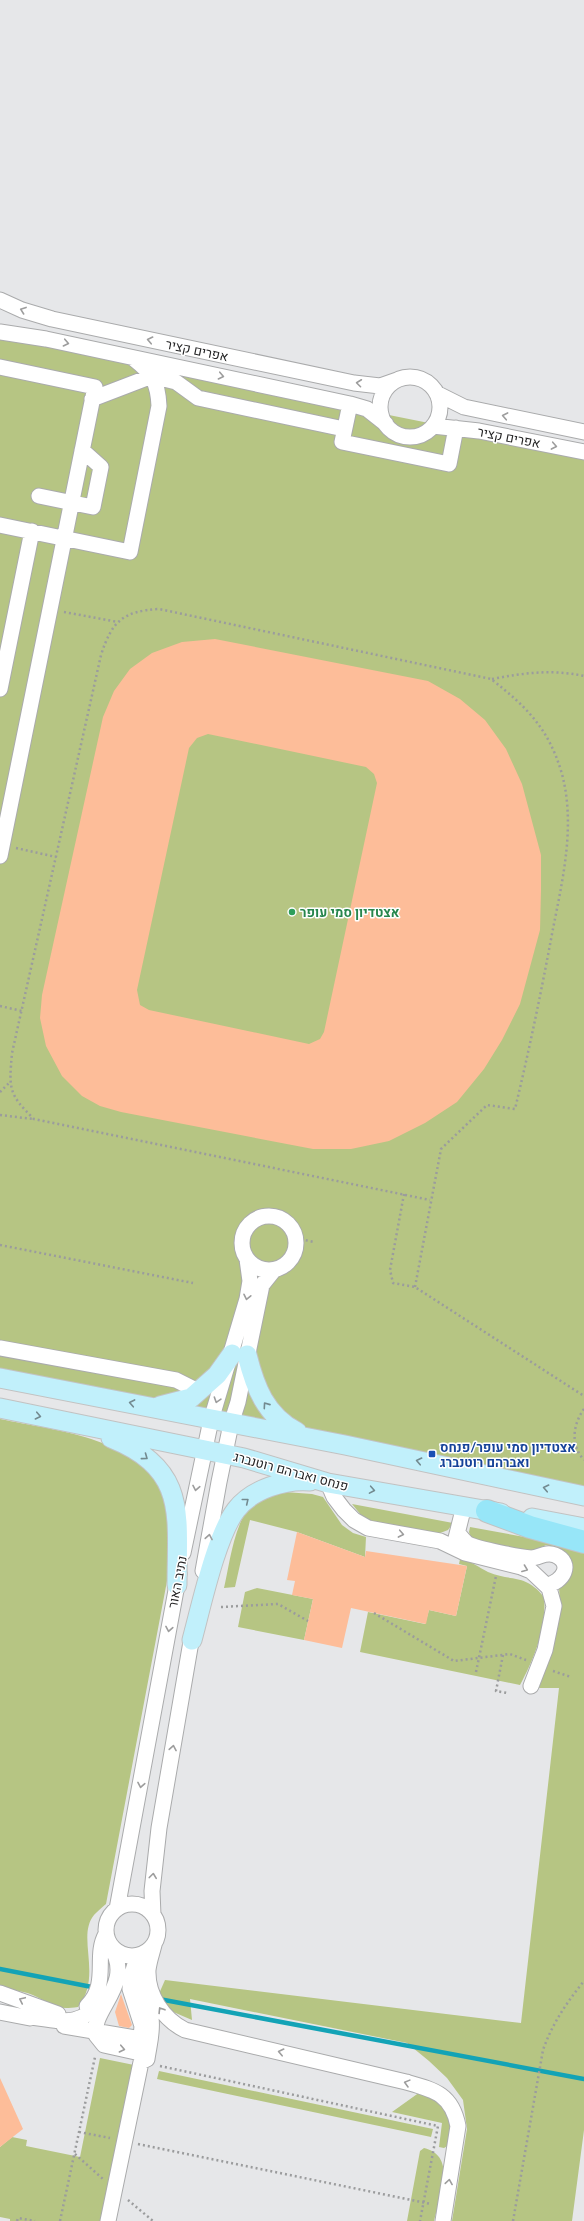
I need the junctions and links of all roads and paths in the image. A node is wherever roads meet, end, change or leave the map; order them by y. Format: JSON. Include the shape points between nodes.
{"nodes":[{"id":1,"x":0,"y":300,"type":"edge"},
{"id":2,"x":0,"y":332,"type":"edge"},
{"id":3,"x":131,"y":357,"type":"junction"},
{"id":4,"x":0,"y":367,"type":"edge"},
{"id":5,"x":198,"y":371,"type":"junction"},
{"id":6,"x":152,"y":376,"type":"junction"},
{"id":7,"x":397,"y":380,"type":"junction"},
{"id":8,"x":176,"y":382,"type":"junction"},
{"id":9,"x":438,"y":394,"type":"junction"},
{"id":10,"x":92,"y":399,"type":"junction"},
{"id":11,"x":350,"y":404,"type":"junction"},
{"id":12,"x":159,"y":406,"type":"junction"},
{"id":13,"x":386,"y":424,"type":"junction"},
{"id":14,"x":433,"y":426,"type":"junction"},
{"id":15,"x":456,"y":428,"type":"junction"},
{"id":16,"x":344,"y":429,"type":"junction"},
{"id":17,"x":584,"y":432,"type":"edge"},
{"id":18,"x":82,"y":450,"type":"junction"},
{"id":19,"x":584,"y":452,"type":"edge"},
{"id":20,"x":39,"y":496,"type":"dead end"},
{"id":21,"x":71,"y":503,"type":"junction"},
{"id":22,"x":0,"y":525,"type":"edge"},
{"id":23,"x":32,"y":532,"type":"junction"},
{"id":24,"x":64,"y":538,"type":"junction"},
{"id":25,"x":50,"y":609,"type":"junction"},
{"id":26,"x":118,"y":622,"type":"junction"},
{"id":27,"x":584,"y":676,"type":"edge"},
{"id":28,"x":491,"y":679,"type":"junction"},
{"id":29,"x":0,"y":689,"type":"edge"},
{"id":30,"x":22,"y":849,"type":"dead end"},
{"id":31,"x":0,"y":856,"type":"edge"},
{"id":32,"x":56,"y":857,"type":"junction"},
{"id":33,"x":0,"y":1006,"type":"edge"},
{"id":34,"x":22,"y":1010,"type":"junction"},
{"id":35,"x":10,"y":1082,"type":"junction"},
{"id":36,"x":0,"y":1092,"type":"edge"},
{"id":37,"x":0,"y":1115,"type":"edge"},
{"id":38,"x":34,"y":1119,"type":"junction"},
{"id":39,"x":404,"y":1194,"type":"junction"},
{"id":40,"x":430,"y":1200,"type":"junction"},
{"id":41,"x":296,"y":1238,"type":"junction"},
{"id":42,"x":314,"y":1242,"type":"dead end"},
{"id":43,"x":0,"y":1245,"type":"edge"},
{"id":44,"x":247,"y":1259,"type":"junction"},
{"id":45,"x":274,"y":1270,"type":"junction"},
{"id":46,"x":193,"y":1283,"type":"dead end"},
{"id":47,"x":415,"y":1287,"type":"junction"},
{"id":48,"x":0,"y":1348,"type":"edge"},
{"id":49,"x":239,"y":1354,"type":"junction"},
{"id":50,"x":0,"y":1378,"type":"edge"},
{"id":51,"x":200,"y":1392,"type":"junction"},
{"id":52,"x":584,"y":1396,"type":"edge"},
{"id":53,"x":0,"y":1408,"type":"edge"},
{"id":54,"x":155,"y":1408,"type":"junction"},
{"id":55,"x":584,"y":1409,"type":"edge"},
{"id":56,"x":58,"y":1420,"type":"junction"},
{"id":57,"x":211,"y":1420,"type":"junction"},
{"id":58,"x":231,"y":1424,"type":"junction"},
{"id":59,"x":307,"y":1437,"type":"junction"},
{"id":60,"x":206,"y":1450,"type":"junction"},
{"id":61,"x":226,"y":1454,"type":"junction"},
{"id":62,"x":584,"y":1460,"type":"edge"},
{"id":63,"x":328,"y":1483,"type":"junction"},
{"id":64,"x":584,"y":1496,"type":"edge"},
{"id":65,"x":464,"y":1506,"type":"junction"},
{"id":66,"x":487,"y":1511,"type":"junction"},
{"id":67,"x":584,"y":1528,"type":"edge"},
{"id":68,"x":456,"y":1540,"type":"junction"},
{"id":69,"x":584,"y":1542,"type":"edge"},
{"id":70,"x":498,"y":1562,"type":"junction"},
{"id":71,"x":176,"y":1585,"type":"junction"},
{"id":72,"x":546,"y":1585,"type":"junction"},
{"id":73,"x":221,"y":1607,"type":"dead end"},
{"id":74,"x":374,"y":1613,"type":"dead end"},
{"id":75,"x":308,"y":1621,"type":"dead end"},
{"id":76,"x":192,"y":1640,"type":"junction"},
{"id":77,"x":503,"y":1655,"type":"junction"},
{"id":78,"x":478,"y":1658,"type":"junction"},
{"id":79,"x":539,"y":1665,"type":"junction"},
{"id":80,"x":476,"y":1672,"type":"dead end"},
{"id":81,"x":572,"y":1678,"type":"dead end"},
{"id":82,"x":531,"y":1686,"type":"dead end"},
{"id":83,"x":507,"y":1693,"type":"dead end"},
{"id":84,"x":117,"y":1909,"type":"junction"},
{"id":85,"x":153,"y":1915,"type":"junction"},
{"id":86,"x":106,"y":1934,"type":"junction"},
{"id":87,"x":154,"y":1945,"type":"junction"},
{"id":88,"x":584,"y":1981,"type":"edge"},
{"id":89,"x":0,"y":1992,"type":"edge"},
{"id":90,"x":0,"y":2012,"type":"edge"},
{"id":91,"x":22,"y":2016,"type":"junction"},
{"id":92,"x":56,"y":2019,"type":"junction"},
{"id":93,"x":73,"y":2022,"type":"junction"},
{"id":94,"x":96,"y":2025,"type":"junction"},
{"id":95,"x":141,"y":2053,"type":"junction"},
{"id":96,"x":101,"y":2054,"type":"dead end"},
{"id":97,"x":79,"y":2132,"type":"junction"},
{"id":98,"x":125,"y":2142,"type":"junction"},
{"id":99,"x":423,"y":2203,"type":"junction"},
{"id":100,"x":444,"y":2214,"type":"edge"},
{"id":101,"x":17,"y":2221,"type":"edge"},
{"id":102,"x":34,"y":2221,"type":"edge"},
{"id":103,"x":60,"y":2221,"type":"edge"},
{"id":104,"x":108,"y":2221,"type":"edge"},
{"id":105,"x":420,"y":2221,"type":"edge"},
{"id":106,"x":513,"y":2221,"type":"edge"}],
"edges":[{"from":7,"to":1,"type":"street","name":"אפרים קציר","one_way":true,"via":[[380,386],[354,383],[52,319]]},
{"from":2,"to":3,"type":"street","name":"אפרים קציר","one_way":true},
{"from":3,"to":5,"type":"street","name":"אפרים קציר"},
{"from":3,"to":6,"type":"street"},
{"from":4,"to":10,"type":"street","via":[[95,387]]},
{"from":5,"to":8,"type":"street","via":[[187,374]]},
{"from":5,"to":11,"type":"street","name":"אפרים קציר","one_way":true},
{"from":6,"to":8,"type":"street"},
{"from":6,"to":10,"type":"street"},
{"from":6,"to":12,"type":"street","via":[[159,390]]},
{"from":7,"to":9,"type":"street","via":[[407,377],[418,378]]},
{"from":7,"to":13,"type":"street","via":[[383,395],[382,415]]},
{"from":8,"to":12,"type":"street"},
{"from":8,"to":16,"type":"street","via":[[198,398]]},
{"from":9,"to":14,"type":"street","via":[[438,418]]},
{"from":17,"to":9,"type":"street","name":"אפרים קציר","one_way":true,"via":[[464,407]]},
{"from":10,"to":18,"type":"street"},
{"from":11,"to":13,"type":"street","name":"אפרים קציר","via":[[367,409]]},
{"from":11,"to":16,"type":"street"},
{"from":12,"to":24,"type":"street","via":[[130,552]]},
{"from":13,"to":14,"type":"street","via":[[394,431],[409,436],[425,433]]},
{"from":14,"to":15,"type":"street","name":"אפרים קציר"},
{"from":15,"to":16,"type":"street","via":[[449,464],[342,442]]},
{"from":15,"to":19,"type":"street","name":"אפרים קציר","one_way":true},
{"from":18,"to":21,"type":"street"},
{"from":18,"to":21,"type":"street","via":[[101,467],[93,508]]},
{"from":20,"to":21,"type":"street"},
{"from":21,"to":24,"type":"street"},
{"from":22,"to":23,"type":"street"},
{"from":23,"to":24,"type":"street"},
{"from":23,"to":29,"type":"street"},
{"from":24,"to":25,"type":"street"},
{"from":25,"to":26,"type":"path"},
{"from":25,"to":31,"type":"street"},
{"from":26,"to":28,"type":"path","via":[[121,618],[140,610],[159,609]]},
{"from":26,"to":32,"type":"path","via":[[108,634],[101,655]]},
{"from":27,"to":28,"type":"path","via":[[534,671]]},
{"from":28,"to":40,"type":"path","via":[[533,715],[551,746],[562,775],[567,852],[536,1019],[515,1109],[487,1105],[441,1149]]},
{"from":30,"to":32,"type":"path"},
{"from":32,"to":34,"type":"path"},
{"from":33,"to":34,"type":"path"},
{"from":34,"to":35,"type":"path","via":[[12,1053]]},
{"from":35,"to":36,"type":"path"},
{"from":35,"to":38,"type":"path","via":[[18,1103]]},
{"from":37,"to":38,"type":"path"},
{"from":38,"to":39,"type":"path"},
{"from":39,"to":40,"type":"path"},
{"from":39,"to":47,"type":"path","via":[[390,1270],[394,1283]]},
{"from":40,"to":47,"type":"path"},
{"from":41,"to":42,"type":"path"},
{"from":41,"to":44,"type":"street","via":[[292,1229],[278,1217],[254,1220],[244,1232],[242,1241]]},
{"from":41,"to":45,"type":"street","via":[[293,1257],[287,1264]]},
{"from":43,"to":46,"type":"path"},
{"from":44,"to":45,"type":"street","via":[[256,1267]]},
{"from":44,"to":49,"type":"street","name":"נתיב האור","one_way":true,"via":[[250,1281]]},
{"from":45,"to":49,"type":"street","name":"נתיב האור","via":[[262,1285]]},
{"from":47,"to":52,"type":"path"},
{"from":48,"to":51,"type":"street","via":[[176,1380]]},
{"from":49,"to":51,"type":"main road"},
{"from":49,"to":57,"type":"street","name":"נתיב האור","one_way":true},
{"from":49,"to":58,"type":"street","name":"נתיב האור","via":[[238,1402]]},
{"from":59,"to":49,"type":"main road","one_way":true,"via":[[285,1426],[276,1418],[263,1401]]},
{"from":54,"to":50,"type":"main road","one_way":true},
{"from":51,"to":54,"type":"main road","via":[[186,1400]]},
{"from":53,"to":56,"type":"main road","name":"פנחס ואברהם רוטנברג","one_way":true},
{"from":54,"to":57,"type":"main road"},
{"from":55,"to":62,"type":"path","via":[[577,1420],[574,1432],[576,1445]]},
{"from":56,"to":60,"type":"main road","name":"פנחס ואברהם רוטנברג"},
{"from":56,"to":71,"type":"main road","one_way":true,"via":[[136,1450],[155,1464],[168,1481],[177,1517]]},
{"from":57,"to":58,"type":"main road"},
{"from":57,"to":60,"type":"street","name":"נתיב האור"},
{"from":58,"to":59,"type":"main road"},
{"from":58,"to":61,"type":"street","name":"נתיב האור"},
{"from":64,"to":59,"type":"main road","one_way":true},
{"from":60,"to":61,"type":"main road","name":"פנחס ואברהם רוטנברג"},
{"from":60,"to":71,"type":"street","name":"נתיב האור","one_way":true,"via":[[197,1478]]},
{"from":61,"to":63,"type":"main road","name":"פנחס ואברהם רוטנברג"},
{"from":76,"to":61,"type":"street","name":"נתיב האור","one_way":true,"via":[[218,1482]]},
{"from":63,"to":65,"type":"main road","name":"פנחס ואברהם רוטנברג","one_way":true},
{"from":63,"to":68,"type":"street","one_way":true,"via":[[344,1510],[368,1528],[440,1542]]},
{"from":76,"to":63,"type":"main road","one_way":true,"via":[[221,1538],[236,1510],[260,1491],[280,1484],[301,1480]]},
{"from":65,"to":66,"type":"main road","name":"פנחס ואברהם רוטנברג"},
{"from":65,"to":68,"type":"street"},
{"from":66,"to":67,"type":"main road","name":"פנחס ואברהם רוטנברג"},
{"from":66,"to":69,"type":"highway","via":[[530,1527]]},
{"from":68,"to":70,"type":"street","via":[[465,1553]]},
{"from":68,"to":72,"type":"street","via":[[530,1558],[548,1553],[558,1556],[564,1565],[564,1575],[557,1582]]},
{"from":70,"to":72,"type":"street","one_way":true,"via":[[531,1571]]},
{"from":70,"to":78,"type":"path"},
{"from":71,"to":84,"type":"street","name":"נתיב האור","one_way":true},
{"from":72,"to":79,"type":"street","via":[[552,1594],[554,1606],[545,1650]]},
{"from":73,"to":75,"type":"path","via":[[278,1604]]},
{"from":74,"to":78,"type":"path","via":[[454,1661]]},
{"from":85,"to":76,"type":"street","name":"נתיב האור","one_way":true,"via":[[152,1891],[159,1828]]},
{"from":77,"to":78,"type":"path"},
{"from":77,"to":79,"type":"path","via":[[510,1654]]},
{"from":77,"to":83,"type":"path","via":[[496,1691]]},
{"from":78,"to":80,"type":"path"},
{"from":79,"to":81,"type":"path"},
{"from":79,"to":82,"type":"street"},
{"from":84,"to":85,"type":"street","via":[[124,1905],[140,1906]]},
{"from":84,"to":86,"type":"street","via":[[108,1920]]},
{"from":85,"to":87,"type":"street","via":[[158,1931]]},
{"from":86,"to":87,"type":"street","via":[[116,1951],[129,1956],[143,1954]]},
{"from":86,"to":92,"type":"street","via":[[106,1946],[111,1960],[110,1974],[101,1999],[84,2017],[72,2022]]},
{"from":86,"to":93,"type":"street","via":[[100,1944],[102,1966],[96,1992]]},
{"from":86,"to":94,"type":"street","via":[[116,1960],[117,1974],[112,1995]]},
{"from":87,"to":95,"type":"street","via":[[144,1963],[140,1987],[152,2028],[147,2059]]},
{"from":100,"to":87,"type":"street","one_way":true,"via":[[458,2126],[451,2105],[441,2095],[429,2088],[185,2030],[174,2025],[166,2017],[150,1987],[148,1968]]},
{"from":88,"to":106,"type":"path","via":[[559,2015],[543,2050]]},
{"from":93,"to":89,"type":"street","one_way":true},
{"from":90,"to":91,"type":"street"},
{"from":91,"to":92,"type":"street"},
{"from":91,"to":93,"type":"street"},
{"from":92,"to":93,"type":"street"},
{"from":93,"to":94,"type":"street"},
{"from":94,"to":95,"type":"street","via":[[104,2046]]},
{"from":95,"to":98,"type":"street"},
{"from":95,"to":99,"type":"path","via":[[438,2126]]},
{"from":96,"to":97,"type":"path","via":[[96,2053]]},
{"from":97,"to":98,"type":"path"},
{"from":97,"to":103,"type":"path"},
{"from":98,"to":99,"type":"path"},
{"from":98,"to":104,"type":"street"},
{"from":99,"to":100,"type":"path"},
{"from":99,"to":105,"type":"path"},
{"from":101,"to":102,"type":"path","via":[[18,2218]]}]}
